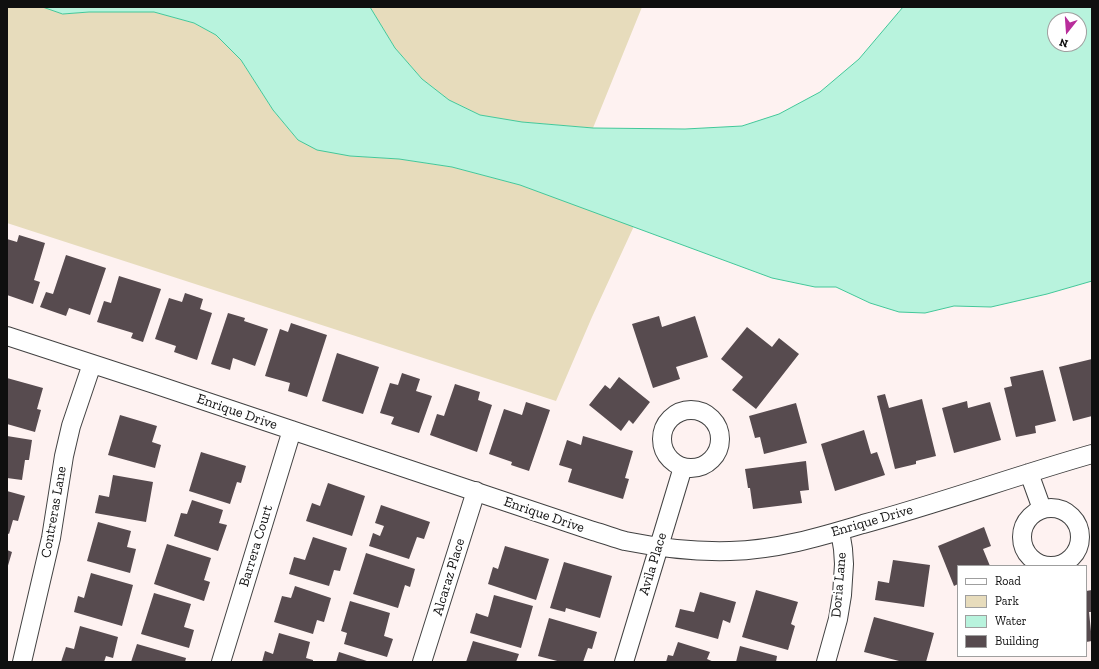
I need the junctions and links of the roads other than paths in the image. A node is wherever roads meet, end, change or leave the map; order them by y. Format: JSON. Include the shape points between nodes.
{"nodes":[{"id":1,"x":7,"y":336,"type":"edge"},
{"id":2,"x":92,"y":364,"type":"junction"},
{"id":3,"x":292,"y":430,"type":"junction"},
{"id":4,"x":1092,"y":454,"type":"edge"},
{"id":5,"x":683,"y":467,"type":"dead end"},
{"id":6,"x":1029,"y":473,"type":"junction"},
{"id":7,"x":476,"y":491,"type":"junction"},
{"id":8,"x":1042,"y":509,"type":"dead end"},
{"id":9,"x":840,"y":531,"type":"junction"},
{"id":10,"x":659,"y":547,"type":"junction"},
{"id":11,"x":22,"y":662,"type":"edge"},
{"id":12,"x":221,"y":662,"type":"edge"},
{"id":13,"x":422,"y":662,"type":"edge"},
{"id":14,"x":624,"y":662,"type":"edge"},
{"id":15,"x":826,"y":662,"type":"edge"}],
"edges":[{"from":1,"to":2,"type":"street","name":"Enrique Drive"},
{"from":2,"to":3,"type":"street","name":"Enrique Drive"},
{"from":2,"to":11,"type":"street","name":"Contreras Lane","via":[[71,426],[51,538]]},
{"from":3,"to":7,"type":"street","name":"Enrique Drive"},
{"from":3,"to":12,"type":"street","name":"Barrera Court"},
{"from":4,"to":6,"type":"street","name":"Enrique Drive"},
{"from":5,"to":10,"type":"street","name":"Avila Place"},
{"from":6,"to":8,"type":"street"},
{"from":6,"to":9,"type":"street","name":"Enrique Drive"},
{"from":7,"to":10,"type":"street","name":"Enrique Drive","via":[[624,541]]},
{"from":7,"to":13,"type":"street","name":"Alcaraz Place"},
{"from":9,"to":10,"type":"street","name":"Enrique Drive","via":[[747,550],[692,551]]},
{"from":9,"to":15,"type":"street","name":"Doria Lane","via":[[844,564],[842,595]]},
{"from":10,"to":14,"type":"street","name":"Avila Place"}]}
